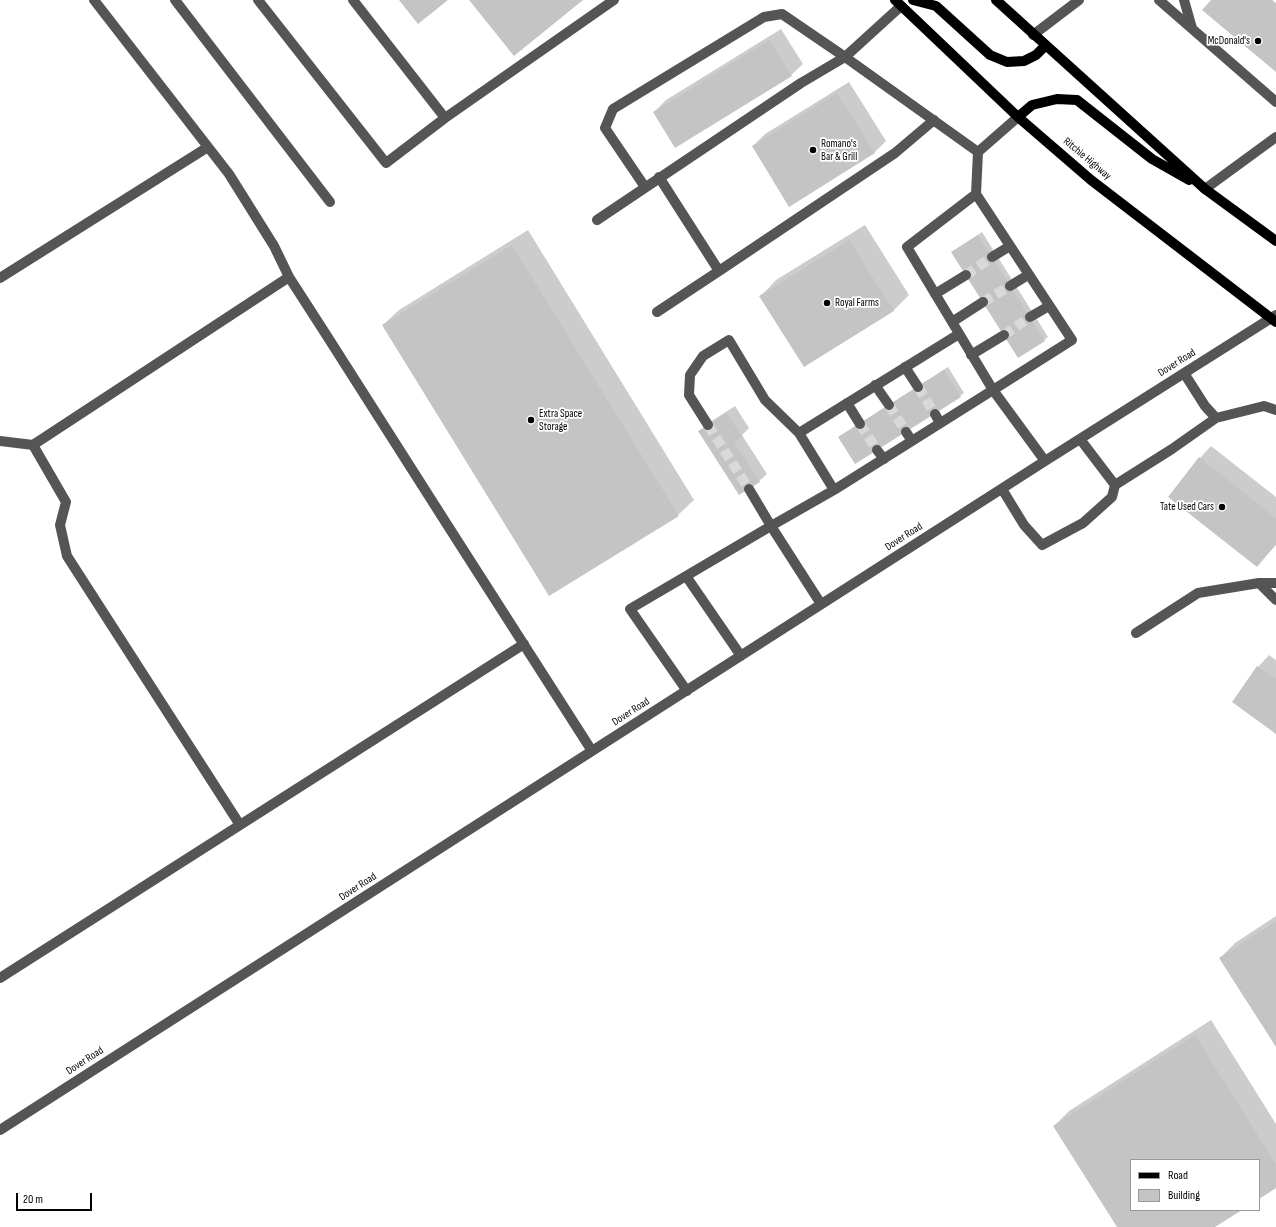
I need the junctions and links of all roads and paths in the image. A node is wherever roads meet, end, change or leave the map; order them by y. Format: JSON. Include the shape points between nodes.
{"nodes":[{"id":1,"x":94,"y":0,"type":"edge"},
{"id":2,"x":175,"y":0,"type":"edge"},
{"id":3,"x":258,"y":0,"type":"edge"},
{"id":4,"x":353,"y":0,"type":"edge"},
{"id":5,"x":614,"y":0,"type":"edge"},
{"id":6,"x":913,"y":0,"type":"edge"},
{"id":7,"x":996,"y":0,"type":"edge"},
{"id":8,"x":1079,"y":0,"type":"edge"},
{"id":9,"x":1160,"y":0,"type":"edge"},
{"id":10,"x":1184,"y":0,"type":"edge"},
{"id":11,"x":898,"y":3,"type":"edge"},
{"id":12,"x":1192,"y":28,"type":"junction"},
{"id":13,"x":1033,"y":35,"type":"junction"},
{"id":14,"x":1045,"y":46,"type":"junction"},
{"id":15,"x":845,"y":57,"type":"junction"},
{"id":16,"x":1276,"y":102,"type":"edge"},
{"id":17,"x":1018,"y":117,"type":"junction"},
{"id":18,"x":446,"y":118,"type":"junction"},
{"id":19,"x":934,"y":120,"type":"junction"},
{"id":20,"x":1276,"y":137,"type":"edge"},
{"id":21,"x":208,"y":147,"type":"junction"},
{"id":22,"x":978,"y":152,"type":"junction"},
{"id":23,"x":659,"y":177,"type":"junction"},
{"id":24,"x":645,"y":187,"type":"junction"},
{"id":25,"x":1205,"y":189,"type":"junction"},
{"id":26,"x":976,"y":194,"type":"junction"},
{"id":27,"x":330,"y":202,"type":"dead end"},
{"id":28,"x":597,"y":220,"type":"dead end"},
{"id":29,"x":1276,"y":241,"type":"edge"},
{"id":30,"x":1010,"y":246,"type":"junction"},
{"id":31,"x":992,"y":257,"type":"tunnel mouth"},
{"id":32,"x":719,"y":271,"type":"junction"},
{"id":33,"x":966,"y":275,"type":"tunnel mouth"},
{"id":34,"x":1028,"y":275,"type":"junction"},
{"id":35,"x":289,"y":277,"type":"junction"},
{"id":36,"x":0,"y":278,"type":"edge"},
{"id":37,"x":1010,"y":286,"type":"tunnel mouth"},
{"id":38,"x":935,"y":294,"type":"junction"},
{"id":39,"x":983,"y":302,"type":"tunnel mouth"},
{"id":40,"x":1049,"y":306,"type":"junction"},
{"id":41,"x":657,"y":312,"type":"dead end"},
{"id":42,"x":1030,"y":317,"type":"tunnel mouth"},
{"id":43,"x":1274,"y":318,"type":"edge"},
{"id":44,"x":952,"y":322,"type":"junction"},
{"id":45,"x":959,"y":334,"type":"junction"},
{"id":46,"x":1004,"y":335,"type":"tunnel mouth"},
{"id":47,"x":972,"y":354,"type":"junction"},
{"id":48,"x":905,"y":367,"type":"junction"},
{"id":49,"x":1184,"y":373,"type":"junction"},
{"id":50,"x":875,"y":385,"type":"junction"},
{"id":51,"x":918,"y":387,"type":"tunnel mouth"},
{"id":52,"x":993,"y":390,"type":"junction"},
{"id":53,"x":847,"y":403,"type":"junction"},
{"id":54,"x":889,"y":405,"type":"tunnel mouth"},
{"id":55,"x":1276,"y":410,"type":"edge"},
{"id":56,"x":934,"y":414,"type":"tunnel mouth"},
{"id":57,"x":1216,"y":418,"type":"junction"},
{"id":58,"x":940,"y":423,"type":"junction"},
{"id":59,"x":860,"y":424,"type":"tunnel mouth"},
{"id":60,"x":708,"y":425,"type":"tunnel mouth"},
{"id":61,"x":906,"y":432,"type":"tunnel mouth"},
{"id":62,"x":798,"y":433,"type":"junction"},
{"id":63,"x":1080,"y":439,"type":"junction"},
{"id":64,"x":0,"y":441,"type":"edge"},
{"id":65,"x":912,"y":441,"type":"junction"},
{"id":66,"x":33,"y":445,"type":"junction"},
{"id":67,"x":877,"y":450,"type":"tunnel mouth"},
{"id":68,"x":884,"y":459,"type":"junction"},
{"id":69,"x":1045,"y":461,"type":"junction"},
{"id":70,"x":1115,"y":485,"type":"junction"},
{"id":71,"x":749,"y":489,"type":"tunnel mouth"},
{"id":72,"x":1002,"y":489,"type":"junction"},
{"id":73,"x":834,"y":490,"type":"junction"},
{"id":74,"x":771,"y":526,"type":"junction"},
{"id":75,"x":686,"y":576,"type":"junction"},
{"id":76,"x":1258,"y":583,"type":"junction"},
{"id":77,"x":1276,"y":583,"type":"edge"},
{"id":78,"x":1276,"y":600,"type":"edge"},
{"id":79,"x":821,"y":604,"type":"junction"},
{"id":80,"x":1136,"y":633,"type":"dead end"},
{"id":81,"x":524,"y":644,"type":"junction"},
{"id":82,"x":741,"y":656,"type":"junction"},
{"id":83,"x":686,"y":691,"type":"junction"},
{"id":84,"x":592,"y":751,"type":"junction"},
{"id":85,"x":240,"y":825,"type":"junction"},
{"id":86,"x":0,"y":978,"type":"edge"},
{"id":87,"x":0,"y":1130,"type":"edge"}],
"edges":[{"from":1,"to":21,"type":"street"},
{"from":2,"to":27,"type":"street"},
{"from":3,"to":18,"type":"street","via":[[386,163]]},
{"from":4,"to":18,"type":"street"},
{"from":5,"to":18,"type":"street"},
{"from":6,"to":14,"type":"main road","via":[[936,6],[990,55],[1006,62],[1024,61],[1036,55]]},
{"from":7,"to":13,"type":"main road"},
{"from":8,"to":13,"type":"street"},
{"from":9,"to":12,"type":"street"},
{"from":10,"to":12,"type":"street"},
{"from":11,"to":15,"type":"street"},
{"from":11,"to":17,"type":"main road","name":"Ritchie Highway"},
{"from":12,"to":16,"type":"street"},
{"from":13,"to":14,"type":"main road"},
{"from":14,"to":25,"type":"main road"},
{"from":15,"to":19,"type":"street"},
{"from":15,"to":23,"type":"street","via":[[801,83]]},
{"from":15,"to":24,"type":"street","via":[[782,14],[764,17],[612,108],[605,128]]},
{"from":17,"to":22,"type":"street"},
{"from":17,"to":25,"type":"main road","via":[[1032,105],[1057,99],[1077,100],[1152,159]]},
{"from":17,"to":43,"type":"main road","name":"Ritchie Highway","via":[[1091,180]]},
{"from":19,"to":22,"type":"street"},
{"from":19,"to":32,"type":"street","via":[[895,153]]},
{"from":20,"to":25,"type":"street"},
{"from":21,"to":35,"type":"street","via":[[229,174],[274,246]]},
{"from":21,"to":36,"type":"street"},
{"from":22,"to":26,"type":"street"},
{"from":23,"to":24,"type":"street"},
{"from":23,"to":32,"type":"street"},
{"from":24,"to":28,"type":"street"},
{"from":25,"to":29,"type":"main road"},
{"from":26,"to":30,"type":"street"},
{"from":26,"to":38,"type":"street","via":[[907,247]]},
{"from":30,"to":31,"type":"street"},
{"from":30,"to":34,"type":"street"},
{"from":32,"to":41,"type":"street"},
{"from":33,"to":38,"type":"street"},
{"from":34,"to":37,"type":"street"},
{"from":34,"to":40,"type":"street"},
{"from":35,"to":66,"type":"street"},
{"from":35,"to":81,"type":"street"},
{"from":38,"to":44,"type":"street"},
{"from":39,"to":44,"type":"street"},
{"from":40,"to":42,"type":"street"},
{"from":40,"to":52,"type":"street","via":[[1072,340]]},
{"from":43,"to":49,"type":"street","name":"Dover Road"},
{"from":44,"to":45,"type":"street"},
{"from":45,"to":47,"type":"street"},
{"from":45,"to":48,"type":"street"},
{"from":46,"to":47,"type":"street"},
{"from":47,"to":52,"type":"street"},
{"from":48,"to":50,"type":"street"},
{"from":48,"to":51,"type":"street"},
{"from":49,"to":57,"type":"street","via":[[1205,406]]},
{"from":49,"to":63,"type":"street","name":"Dover Road"},
{"from":50,"to":53,"type":"street"},
{"from":50,"to":54,"type":"street"},
{"from":52,"to":58,"type":"street"},
{"from":52,"to":69,"type":"street"},
{"from":53,"to":59,"type":"street"},
{"from":53,"to":62,"type":"street"},
{"from":55,"to":57,"type":"street","via":[[1264,406]]},
{"from":56,"to":58,"type":"street"},
{"from":57,"to":70,"type":"street"},
{"from":58,"to":65,"type":"street"},
{"from":60,"to":62,"type":"street","via":[[689,395],[690,375],[703,356],[728,340],[765,400]]},
{"from":61,"to":65,"type":"street"},
{"from":62,"to":73,"type":"street"},
{"from":63,"to":69,"type":"street","name":"Dover Road"},
{"from":63,"to":70,"type":"street"},
{"from":64,"to":66,"type":"street"},
{"from":65,"to":68,"type":"street"},
{"from":66,"to":85,"type":"street","via":[[66,502],[60,525],[67,556]]},
{"from":67,"to":68,"type":"street"},
{"from":68,"to":73,"type":"street"},
{"from":69,"to":72,"type":"street","name":"Dover Road"},
{"from":70,"to":72,"type":"street","via":[[1112,498],[1083,523],[1042,545],[1024,525]]},
{"from":71,"to":74,"type":"street"},
{"from":72,"to":79,"type":"street","name":"Dover Road"},
{"from":73,"to":74,"type":"street"},
{"from":74,"to":75,"type":"street"},
{"from":74,"to":79,"type":"street"},
{"from":75,"to":82,"type":"street"},
{"from":75,"to":83,"type":"street","via":[[630,609]]},
{"from":76,"to":77,"type":"street"},
{"from":76,"to":78,"type":"street"},
{"from":76,"to":80,"type":"street","via":[[1198,593]]},
{"from":79,"to":82,"type":"street","name":"Dover Road"},
{"from":81,"to":84,"type":"street"},
{"from":81,"to":85,"type":"street"},
{"from":82,"to":83,"type":"street","name":"Dover Road"},
{"from":83,"to":84,"type":"street","name":"Dover Road"},
{"from":84,"to":87,"type":"street","name":"Dover Road"},
{"from":85,"to":86,"type":"street"}]}
